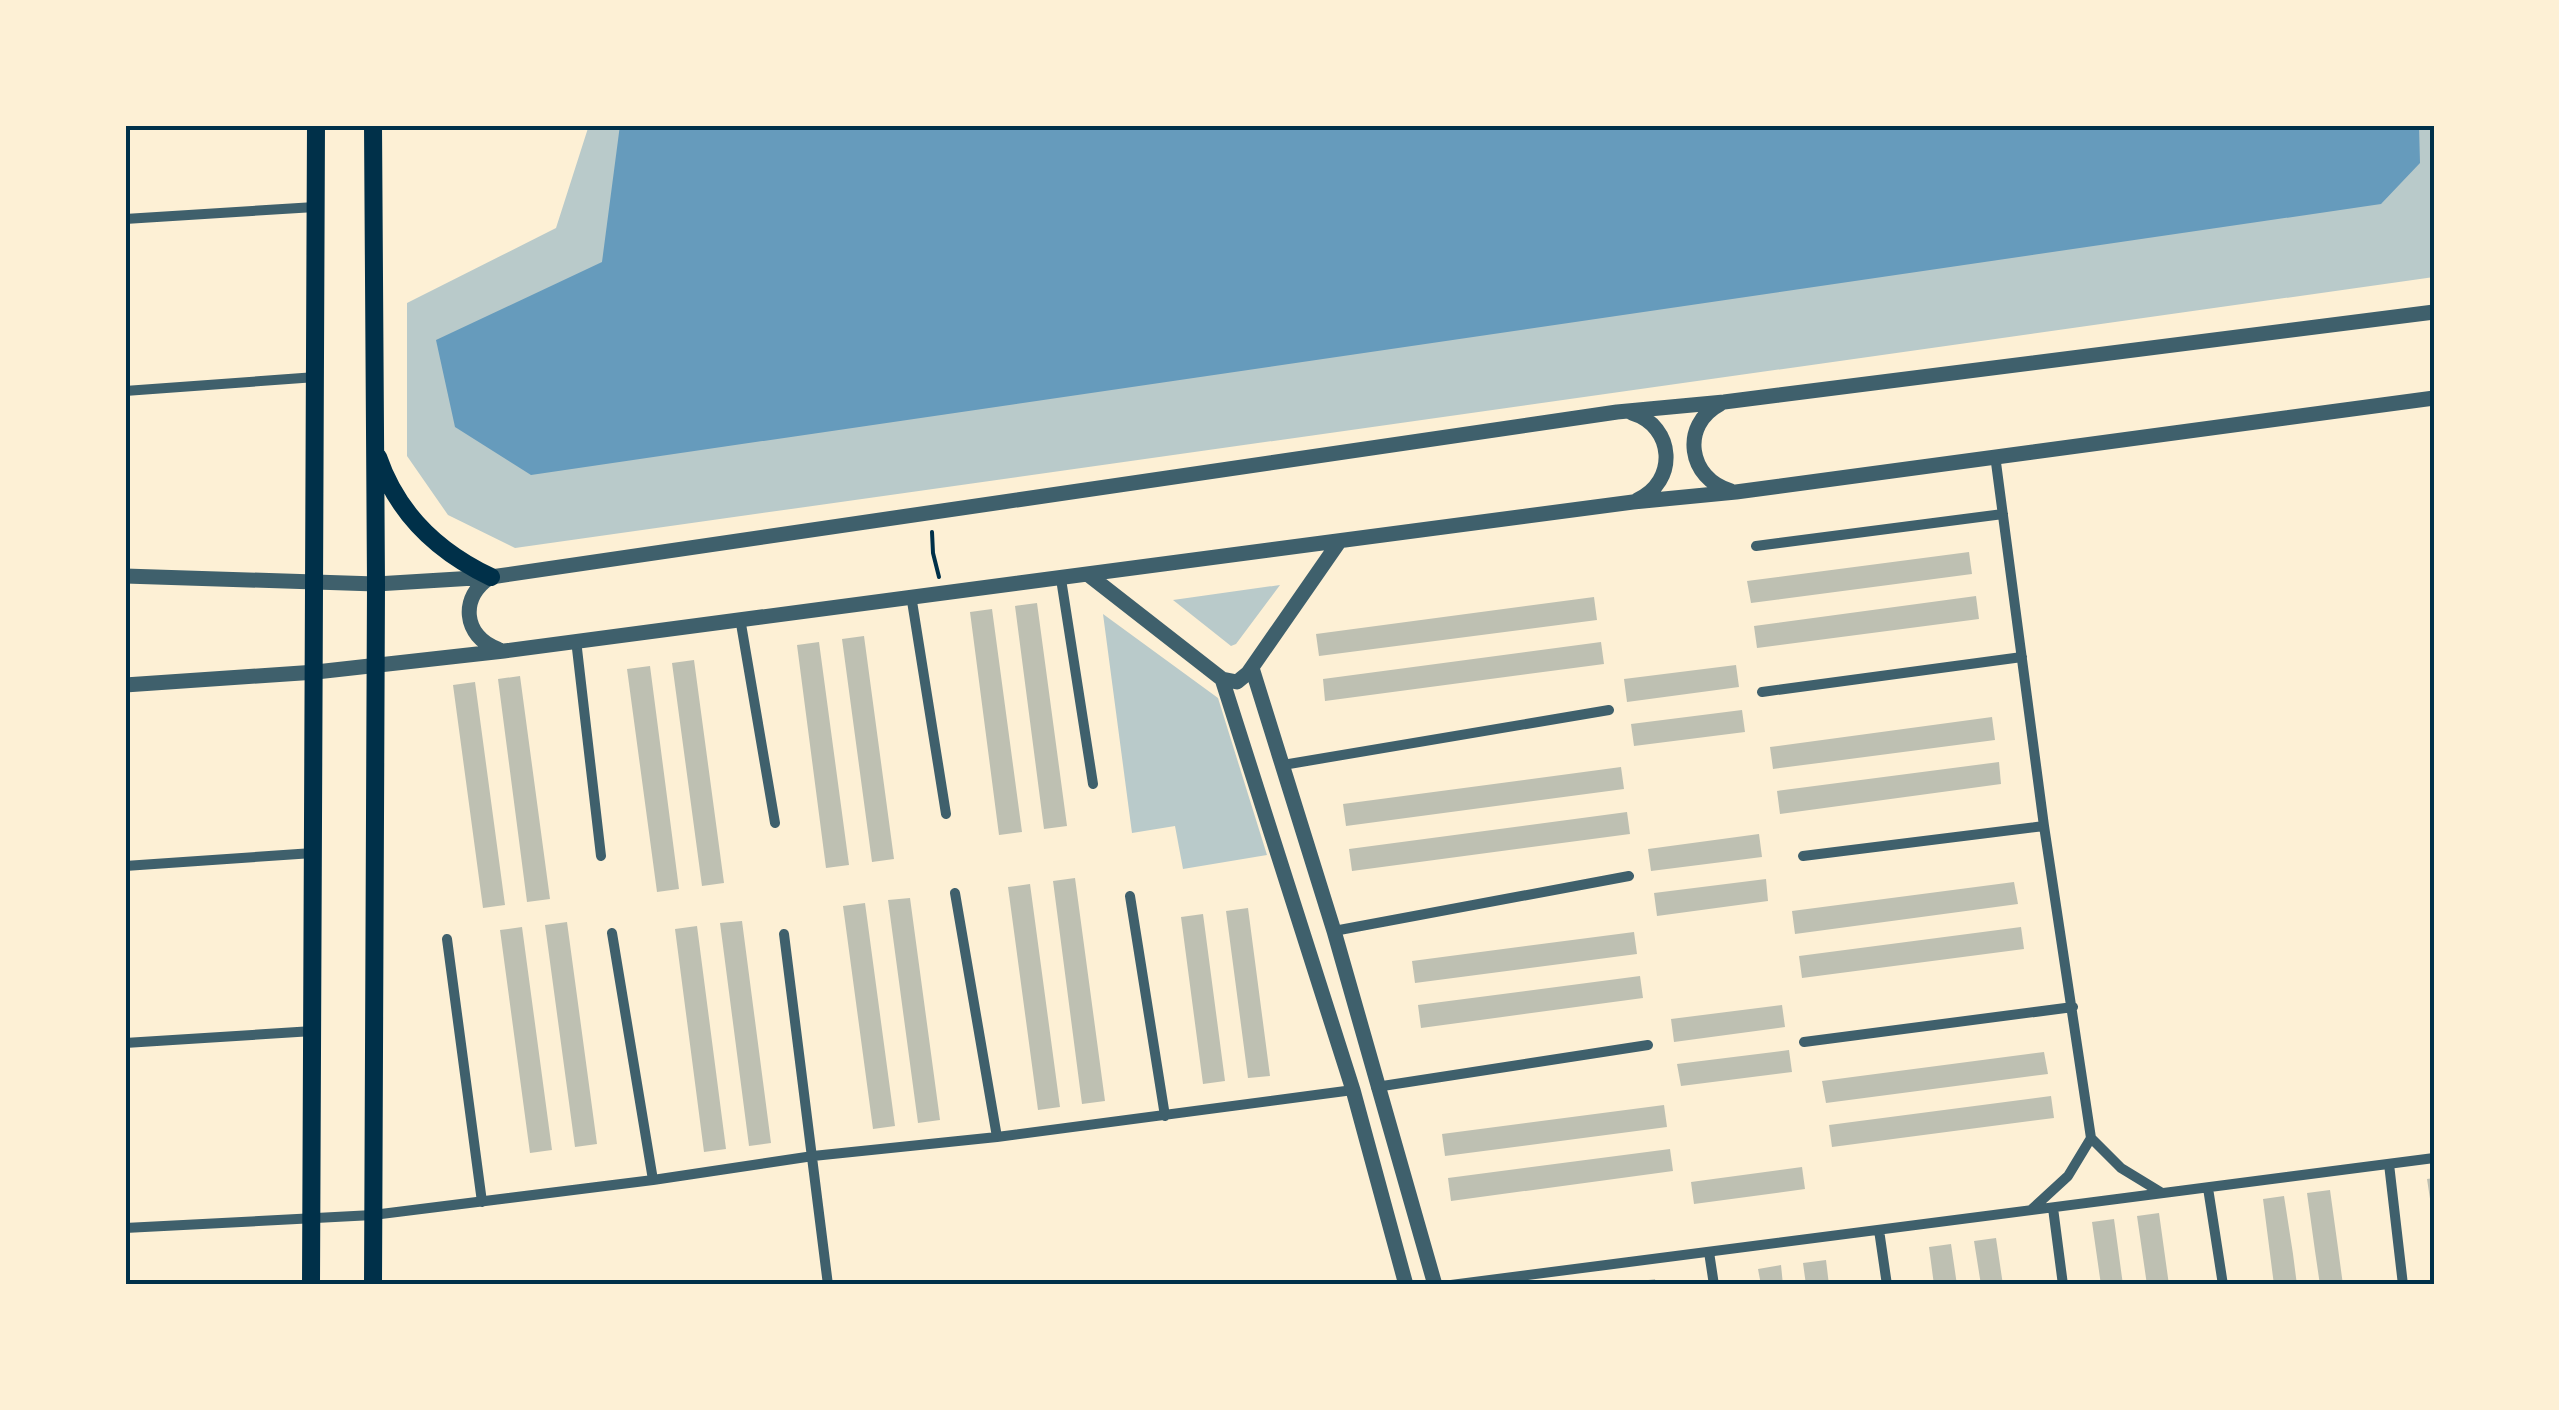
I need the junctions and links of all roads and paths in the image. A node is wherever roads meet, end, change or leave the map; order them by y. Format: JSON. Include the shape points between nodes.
{"nodes":[{"id":1,"x":316,"y":125,"type":"edge"},
{"id":2,"x":373,"y":125,"type":"edge"},
{"id":3,"x":315,"y":207,"type":"junction"},
{"id":4,"x":125,"y":219,"type":"edge"},
{"id":5,"x":2434,"y":312,"type":"edge"},
{"id":6,"x":316,"y":377,"type":"junction"},
{"id":7,"x":125,"y":390,"type":"edge"},
{"id":8,"x":2434,"y":398,"type":"edge"},
{"id":9,"x":1724,"y":402,"type":"junction"},
{"id":10,"x":1617,"y":412,"type":"junction"},
{"id":11,"x":374,"y":447,"type":"junction"},
{"id":12,"x":1995,"y":455,"type":"junction"},
{"id":13,"x":1736,"y":492,"type":"junction"},
{"id":14,"x":1634,"y":502,"type":"junction"},
{"id":15,"x":932,"y":512,"type":"junction"},
{"id":16,"x":2003,"y":514,"type":"junction"},
{"id":17,"x":1339,"y":542,"type":"junction"},
{"id":18,"x":1756,"y":546,"type":"dead end"},
{"id":19,"x":125,"y":576,"type":"edge"},
{"id":20,"x":1090,"y":576,"type":"junction"},
{"id":21,"x":491,"y":577,"type":"junction"},
{"id":22,"x":1061,"y":579,"type":"junction"},
{"id":23,"x":314,"y":582,"type":"junction"},
{"id":24,"x":376,"y":584,"type":"junction"},
{"id":25,"x":943,"y":592,"type":"junction"},
{"id":26,"x":911,"y":596,"type":"junction"},
{"id":27,"x":740,"y":618,"type":"junction"},
{"id":28,"x":576,"y":639,"type":"junction"},
{"id":29,"x":504,"y":650,"type":"junction"},
{"id":30,"x":2022,"y":657,"type":"junction"},
{"id":31,"x":374,"y":666,"type":"junction"},
{"id":32,"x":1252,"y":668,"type":"junction"},
{"id":33,"x":316,"y":672,"type":"junction"},
{"id":34,"x":1222,"y":680,"type":"junction"},
{"id":35,"x":125,"y":685,"type":"edge"},
{"id":36,"x":1762,"y":692,"type":"dead end"},
{"id":37,"x":1608,"y":710,"type":"dead end"},
{"id":38,"x":1283,"y":766,"type":"junction"},
{"id":39,"x":1094,"y":784,"type":"dead end"},
{"id":40,"x":946,"y":814,"type":"dead end"},
{"id":41,"x":776,"y":823,"type":"dead end"},
{"id":42,"x":2044,"y":826,"type":"junction"},
{"id":43,"x":314,"y":853,"type":"junction"},
{"id":44,"x":602,"y":856,"type":"dead end"},
{"id":45,"x":1803,"y":856,"type":"dead end"},
{"id":46,"x":125,"y":866,"type":"edge"},
{"id":47,"x":1628,"y":876,"type":"dead end"},
{"id":48,"x":956,"y":893,"type":"dead end"},
{"id":49,"x":1130,"y":896,"type":"dead end"},
{"id":50,"x":1334,"y":931,"type":"junction"},
{"id":51,"x":612,"y":933,"type":"dead end"},
{"id":52,"x":784,"y":934,"type":"dead end"},
{"id":53,"x":447,"y":940,"type":"dead end"},
{"id":54,"x":2073,"y":1007,"type":"junction"},
{"id":55,"x":313,"y":1030,"type":"junction"},
{"id":56,"x":1804,"y":1042,"type":"dead end"},
{"id":57,"x":125,"y":1043,"type":"edge"},
{"id":58,"x":1648,"y":1045,"type":"dead end"},
{"id":59,"x":1376,"y":1088,"type":"junction"},
{"id":60,"x":1353,"y":1090,"type":"junction"},
{"id":61,"x":1166,"y":1116,"type":"junction"},
{"id":62,"x":997,"y":1137,"type":"junction"},
{"id":63,"x":2091,"y":1138,"type":"junction"},
{"id":64,"x":814,"y":1156,"type":"junction"},
{"id":65,"x":2434,"y":1158,"type":"edge"},
{"id":66,"x":2390,"y":1164,"type":"junction"},
{"id":67,"x":653,"y":1180,"type":"junction"},
{"id":68,"x":2208,"y":1188,"type":"junction"},
{"id":69,"x":2163,"y":1193,"type":"junction"},
{"id":70,"x":482,"y":1202,"type":"junction"},
{"id":71,"x":2053,"y":1208,"type":"junction"},
{"id":72,"x":2030,"y":1211,"type":"junction"},
{"id":73,"x":373,"y":1215,"type":"junction"},
{"id":74,"x":311,"y":1217,"type":"junction"},
{"id":75,"x":125,"y":1228,"type":"edge"},
{"id":76,"x":1879,"y":1230,"type":"junction"},
{"id":77,"x":1709,"y":1252,"type":"junction"},
{"id":78,"x":1554,"y":1272,"type":"junction"},
{"id":79,"x":311,"y":1285,"type":"edge"},
{"id":80,"x":373,"y":1285,"type":"edge"},
{"id":81,"x":828,"y":1285,"type":"edge"},
{"id":82,"x":1406,"y":1285,"type":"edge"},
{"id":83,"x":1435,"y":1285,"type":"edge"},
{"id":84,"x":1451,"y":1285,"type":"edge"},
{"id":85,"x":1556,"y":1285,"type":"edge"},
{"id":86,"x":1714,"y":1285,"type":"edge"},
{"id":87,"x":1886,"y":1285,"type":"edge"},
{"id":88,"x":2063,"y":1285,"type":"edge"},
{"id":89,"x":2223,"y":1285,"type":"edge"},
{"id":90,"x":2403,"y":1285,"type":"edge"}],
"edges":[{"from":1,"to":3,"type":"main road"},
{"from":2,"to":11,"type":"main road"},
{"from":3,"to":4,"type":"street"},
{"from":3,"to":6,"type":"main road"},
{"from":5,"to":9,"type":"street"},
{"from":6,"to":7,"type":"street"},
{"from":6,"to":23,"type":"main road"},
{"from":8,"to":12,"type":"street"},
{"from":9,"to":10,"type":"street"},
{"from":9,"to":13,"type":"street","via":[[1702,417],[1694,454],[1704,476]]},
{"from":10,"to":14,"type":"street","via":[[1649,421],[1666,450],[1660,482]]},
{"from":10,"to":15,"type":"street"},
{"from":11,"to":21,"type":"main road","via":[[413,520],[449,553]]},
{"from":11,"to":24,"type":"main road"},
{"from":12,"to":13,"type":"street"},
{"from":12,"to":16,"type":"street"},
{"from":13,"to":14,"type":"street"},
{"from":14,"to":17,"type":"street"},
{"from":15,"to":21,"type":"street"},
{"from":15,"to":25,"type":"path"},
{"from":16,"to":18,"type":"street"},
{"from":16,"to":30,"type":"street"},
{"from":17,"to":20,"type":"street"},
{"from":17,"to":32,"type":"street"},
{"from":19,"to":23,"type":"street"},
{"from":20,"to":22,"type":"street"},
{"from":20,"to":34,"type":"street"},
{"from":21,"to":24,"type":"street"},
{"from":21,"to":29,"type":"street","via":[[471,597],[468,616],[484,643]]},
{"from":22,"to":25,"type":"street"},
{"from":22,"to":39,"type":"street"},
{"from":23,"to":24,"type":"street"},
{"from":23,"to":33,"type":"main road"},
{"from":24,"to":31,"type":"main road"},
{"from":25,"to":26,"type":"street"},
{"from":26,"to":27,"type":"street"},
{"from":26,"to":40,"type":"street"},
{"from":27,"to":28,"type":"street"},
{"from":27,"to":41,"type":"street"},
{"from":28,"to":29,"type":"street"},
{"from":28,"to":44,"type":"street"},
{"from":29,"to":31,"type":"street"},
{"from":30,"to":36,"type":"street"},
{"from":30,"to":42,"type":"street"},
{"from":31,"to":33,"type":"street"},
{"from":31,"to":73,"type":"main road"},
{"from":32,"to":34,"type":"street","via":[[1237,682]]},
{"from":32,"to":38,"type":"street"},
{"from":33,"to":35,"type":"street"},
{"from":33,"to":43,"type":"main road"},
{"from":34,"to":60,"type":"street"},
{"from":37,"to":38,"type":"street"},
{"from":38,"to":50,"type":"street"},
{"from":42,"to":45,"type":"street"},
{"from":42,"to":54,"type":"street"},
{"from":43,"to":46,"type":"street"},
{"from":43,"to":55,"type":"main road"},
{"from":47,"to":50,"type":"street"},
{"from":48,"to":62,"type":"street"},
{"from":49,"to":61,"type":"street"},
{"from":50,"to":59,"type":"street"},
{"from":51,"to":67,"type":"street"},
{"from":52,"to":64,"type":"street"},
{"from":53,"to":70,"type":"street"},
{"from":54,"to":56,"type":"street"},
{"from":54,"to":63,"type":"street"},
{"from":55,"to":57,"type":"street"},
{"from":55,"to":74,"type":"main road"},
{"from":58,"to":59,"type":"street"},
{"from":59,"to":83,"type":"street"},
{"from":60,"to":61,"type":"street"},
{"from":60,"to":82,"type":"street"},
{"from":61,"to":62,"type":"street"},
{"from":62,"to":64,"type":"street"},
{"from":63,"to":69,"type":"street","via":[[2121,1168]]},
{"from":63,"to":72,"type":"street","via":[[2068,1176]]},
{"from":64,"to":67,"type":"street"},
{"from":64,"to":81,"type":"street"},
{"from":65,"to":66,"type":"street"},
{"from":66,"to":68,"type":"street"},
{"from":66,"to":90,"type":"street"},
{"from":67,"to":70,"type":"street"},
{"from":68,"to":69,"type":"street"},
{"from":68,"to":89,"type":"street"},
{"from":69,"to":71,"type":"street"},
{"from":70,"to":73,"type":"street"},
{"from":71,"to":72,"type":"street"},
{"from":71,"to":88,"type":"street"},
{"from":72,"to":76,"type":"street"},
{"from":73,"to":74,"type":"street"},
{"from":73,"to":80,"type":"main road"},
{"from":74,"to":75,"type":"street"},
{"from":74,"to":79,"type":"main road"},
{"from":76,"to":77,"type":"street"},
{"from":76,"to":87,"type":"street"},
{"from":77,"to":78,"type":"street"},
{"from":77,"to":86,"type":"street"},
{"from":78,"to":84,"type":"street"},
{"from":78,"to":85,"type":"street"}]}
